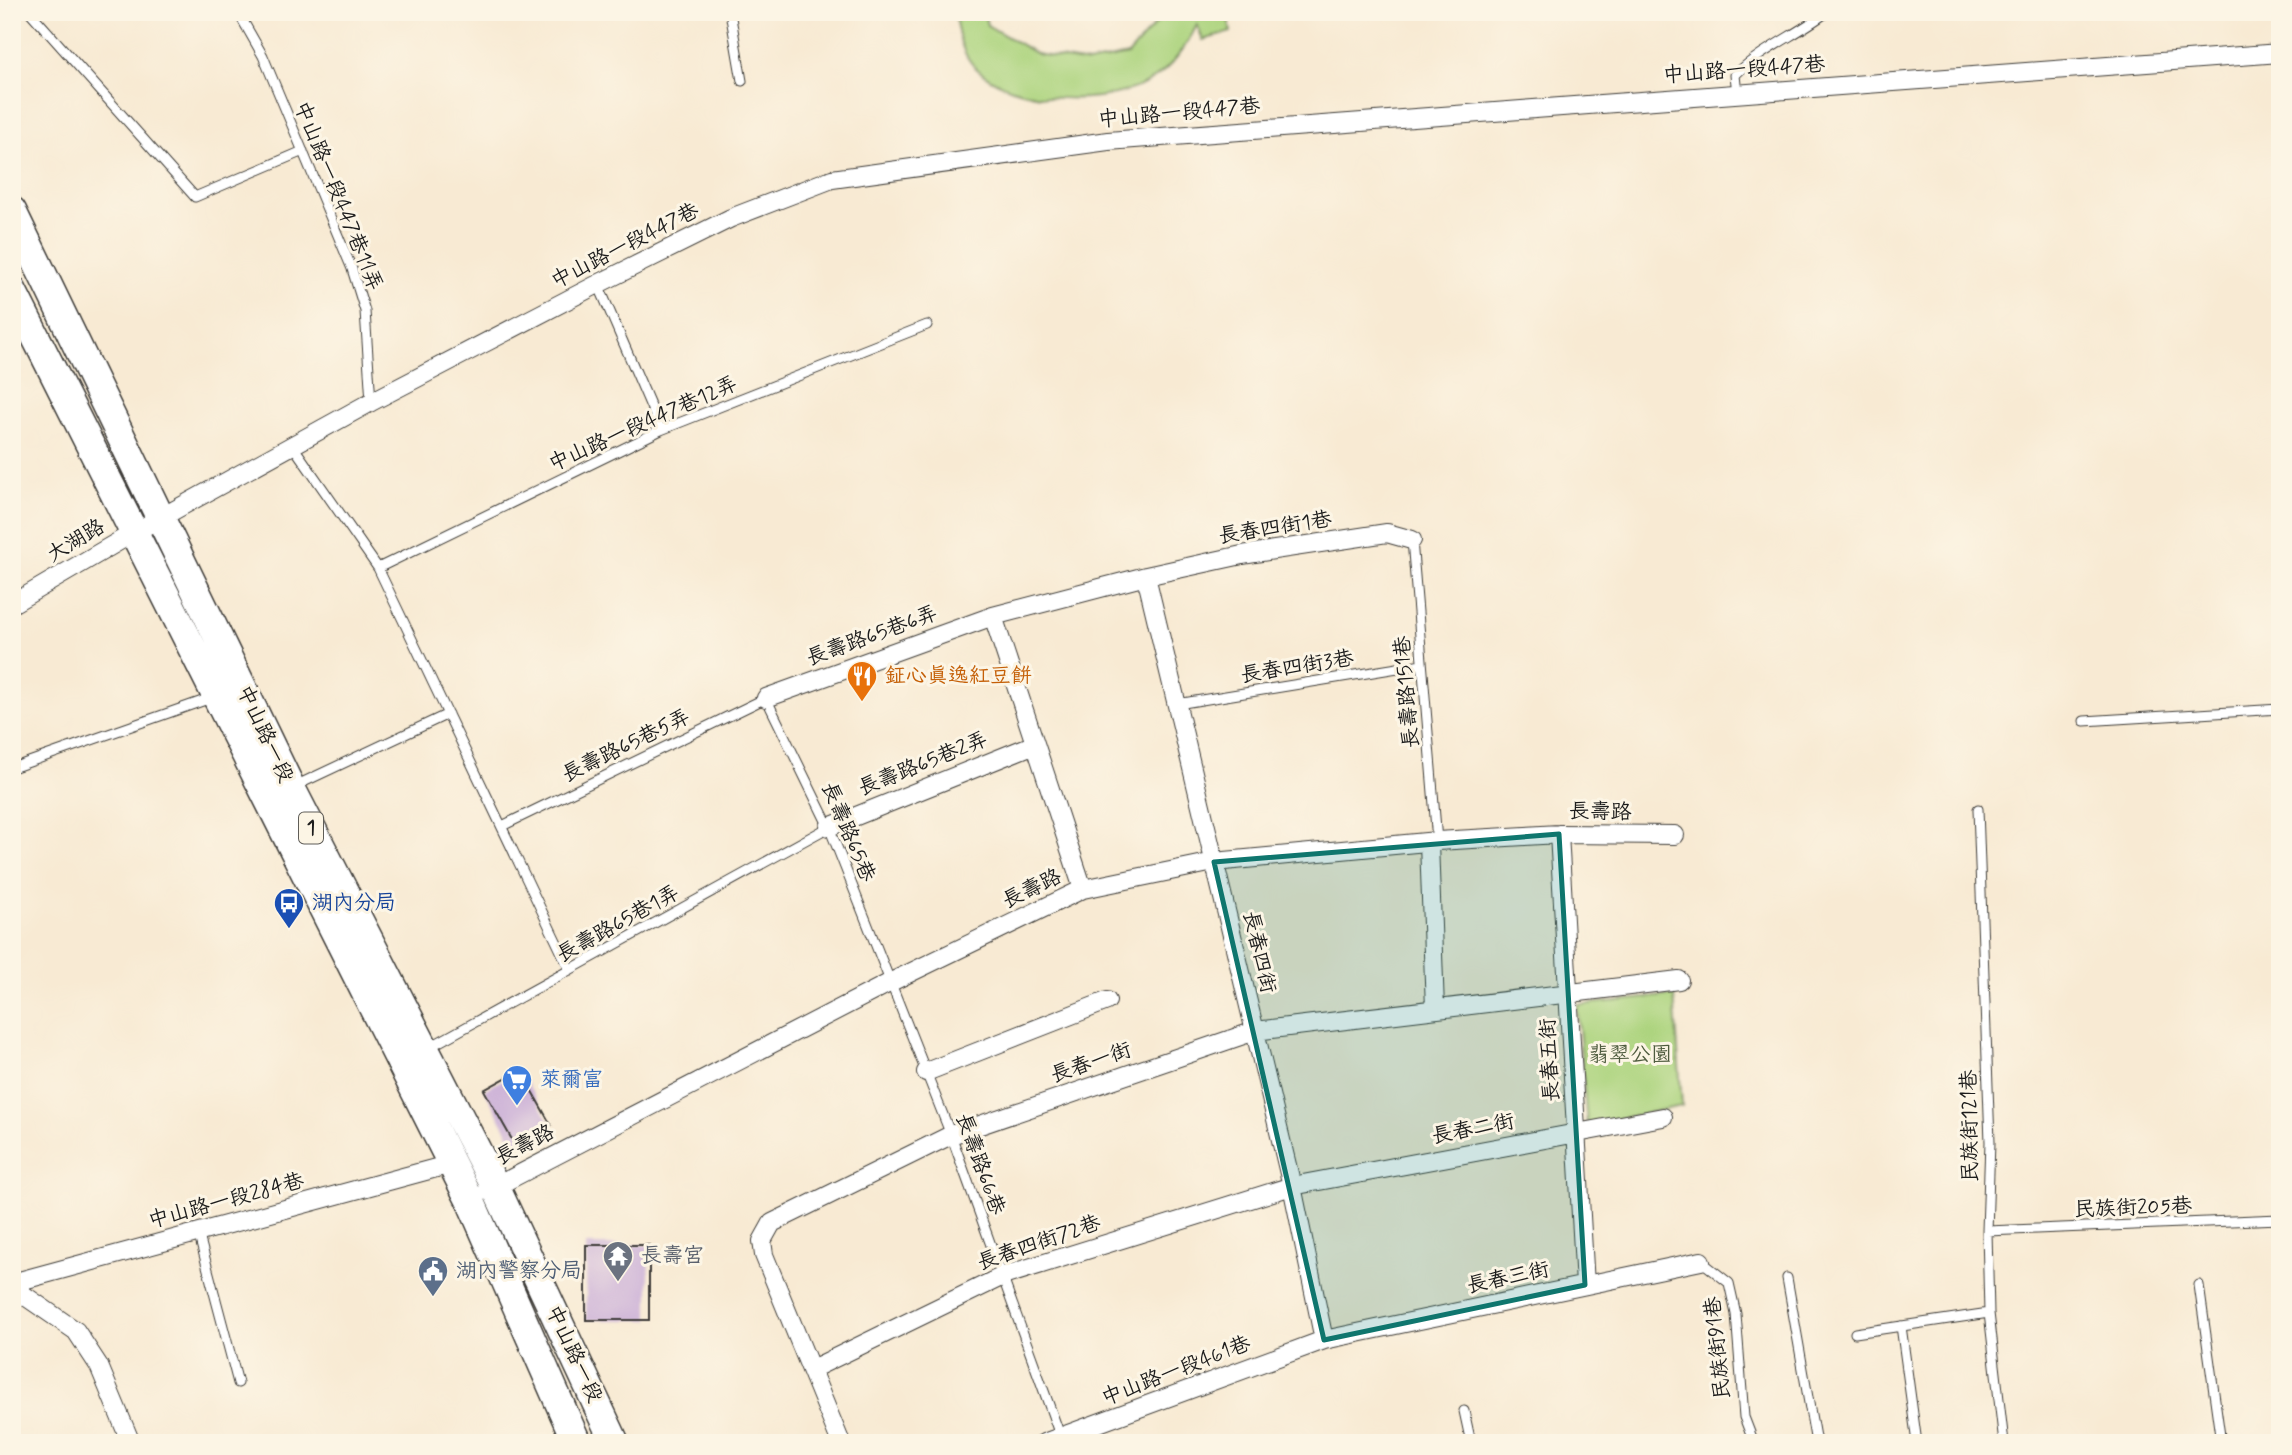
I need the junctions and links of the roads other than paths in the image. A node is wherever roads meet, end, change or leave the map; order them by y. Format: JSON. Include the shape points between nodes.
{"nodes":[{"id":1,"x":30,"y":12,"type":"edge"},
{"id":2,"x":238,"y":12,"type":"edge"},
{"id":3,"x":730,"y":12,"type":"edge"},
{"id":4,"x":1826,"y":12,"type":"edge"},
{"id":5,"x":2280,"y":53,"type":"edge"},
{"id":6,"x":742,"y":81,"type":"dead end"},
{"id":7,"x":1737,"y":94,"type":"junction"},
{"id":8,"x":303,"y":151,"type":"junction"},
{"id":9,"x":12,"y":211,"type":"edge"},
{"id":10,"x":598,"y":284,"type":"junction"},
{"id":11,"x":12,"y":289,"type":"edge"},
{"id":12,"x":927,"y":326,"type":"dead end"},
{"id":13,"x":371,"y":402,"type":"junction"},
{"id":14,"x":661,"y":430,"type":"junction"},
{"id":15,"x":293,"y":446,"type":"junction"},
{"id":16,"x":163,"y":518,"type":"junction"},
{"id":17,"x":133,"y":533,"type":"junction"},
{"id":18,"x":1412,"y":540,"type":"joint"},
{"id":19,"x":378,"y":568,"type":"junction"},
{"id":20,"x":1146,"y":576,"type":"junction"},
{"id":21,"x":12,"y":604,"type":"edge"},
{"id":22,"x":993,"y":616,"type":"junction"},
{"id":23,"x":1422,"y":664,"type":"junction"},
{"id":24,"x":216,"y":696,"type":"junction"},
{"id":25,"x":766,"y":698,"type":"junction"},
{"id":26,"x":1177,"y":704,"type":"junction"},
{"id":27,"x":2280,"y":709,"type":"edge"},
{"id":28,"x":448,"y":714,"type":"junction"},
{"id":29,"x":2084,"y":720,"type":"dead end"},
{"id":30,"x":1035,"y":744,"type":"junction"},
{"id":31,"x":12,"y":768,"type":"edge"},
{"id":32,"x":291,"y":788,"type":"junction"},
{"id":33,"x":1978,"y":809,"type":"dead end"},
{"id":34,"x":502,"y":826,"type":"junction"},
{"id":35,"x":829,"y":827,"type":"junction"},
{"id":36,"x":1559,"y":834,"type":"junction"},
{"id":37,"x":1675,"y":835,"type":"dead end"},
{"id":38,"x":1433,"y":842,"type":"junction"},
{"id":39,"x":1214,"y":862,"type":"junction"},
{"id":40,"x":1083,"y":889,"type":"junction"},
{"id":41,"x":570,"y":970,"type":"junction"},
{"id":42,"x":1679,"y":980,"type":"dead end"},
{"id":43,"x":891,"y":982,"type":"junction"},
{"id":44,"x":1569,"y":993,"type":"junction"},
{"id":45,"x":1107,"y":1001,"type":"dead end"},
{"id":46,"x":1435,"y":1009,"type":"junction"},
{"id":47,"x":1255,"y":1031,"type":"junction"},
{"id":48,"x":423,"y":1051,"type":"junction"},
{"id":49,"x":926,"y":1072,"type":"junction"},
{"id":50,"x":1663,"y":1117,"type":"dead end"},
{"id":51,"x":1576,"y":1133,"type":"junction"},
{"id":52,"x":951,"y":1135,"type":"junction"},
{"id":53,"x":451,"y":1164,"type":"junction"},
{"id":54,"x":495,"y":1186,"type":"junction"},
{"id":55,"x":1292,"y":1186,"type":"junction"},
{"id":56,"x":471,"y":1202,"type":"junction"},
{"id":57,"x":2280,"y":1219,"type":"edge"},
{"id":58,"x":1987,"y":1231,"type":"junction"},
{"id":59,"x":198,"y":1232,"type":"junction"},
{"id":60,"x":1701,"y":1261,"type":"joint"},
{"id":61,"x":1003,"y":1276,"type":"junction"},
{"id":62,"x":1787,"y":1278,"type":"dead end"},
{"id":63,"x":12,"y":1285,"type":"edge"},
{"id":64,"x":1586,"y":1285,"type":"junction"},
{"id":65,"x":2199,"y":1285,"type":"dead end"},
{"id":66,"x":1989,"y":1313,"type":"junction"},
{"id":67,"x":1901,"y":1326,"type":"junction"},
{"id":68,"x":1855,"y":1333,"type":"dead end"},
{"id":69,"x":1324,"y":1340,"type":"junction"},
{"id":70,"x":812,"y":1369,"type":"junction"},
{"id":71,"x":238,"y":1383,"type":"dead end"},
{"id":72,"x":1464,"y":1410,"type":"dead end"},
{"id":73,"x":1052,"y":1441,"type":"edge"},
{"id":74,"x":131,"y":1443,"type":"edge"},
{"id":75,"x":577,"y":1443,"type":"edge"},
{"id":76,"x":615,"y":1443,"type":"edge"},
{"id":77,"x":841,"y":1443,"type":"edge"},
{"id":78,"x":1471,"y":1443,"type":"edge"},
{"id":79,"x":1754,"y":1443,"type":"edge"},
{"id":80,"x":1816,"y":1443,"type":"edge"},
{"id":81,"x":1917,"y":1443,"type":"edge"},
{"id":82,"x":2004,"y":1443,"type":"edge"},
{"id":83,"x":2221,"y":1443,"type":"edge"}],
"edges":[{"from":1,"to":8,"type":"lane","via":[[195,197]]},
{"from":2,"to":8,"type":"lane","name":"中山路一段447巷11弄","via":[[263,57]]},
{"from":3,"to":6,"type":"lane"},
{"from":4,"to":7,"type":"lane","via":[[1756,55],[1735,75]]},
{"from":5,"to":7,"type":"street","name":"中山路一段447巷"},
{"from":7,"to":10,"type":"street","name":"中山路一段447巷","via":[[1108,141],[832,179],[731,218]]},
{"from":8,"to":13,"type":"lane","name":"中山路一段447巷11弄","via":[[365,311]]},
{"from":9,"to":16,"type":"main road","name":"中山路一段","number":"1"},
{"from":10,"to":13,"type":"street","name":"中山路一段447巷"},
{"from":10,"to":14,"type":"lane"},
{"from":11,"to":17,"type":"main road","name":"中山路一段","number":"1"},
{"from":12,"to":14,"type":"lane","name":"中山路一段447巷12弄"},
{"from":13,"to":15,"type":"street","name":"中山路一段447巷"},
{"from":14,"to":19,"type":"lane","name":"中山路一段447巷12弄"},
{"from":15,"to":16,"type":"street","name":"中山路一段447巷"},
{"from":15,"to":19,"type":"lane"},
{"from":16,"to":17,"type":"street","name":"大湖路"},
{"from":16,"to":32,"type":"main road","name":"中山路一段","number":"1"},
{"from":17,"to":21,"type":"street","name":"大湖路"},
{"from":17,"to":24,"type":"main road","name":"中山路一段","number":"1"},
{"from":18,"to":20,"type":"street","name":"長春四街1巷","via":[[1387,533],[1242,555]]},
{"from":18,"to":23,"type":"lane","name":"長壽路151巷"},
{"from":19,"to":28,"type":"lane"},
{"from":20,"to":22,"type":"street","name":"長春四街1巷"},
{"from":20,"to":26,"type":"street","name":"長春四街"},
{"from":22,"to":25,"type":"street","name":"長壽路65巷6弄"},
{"from":22,"to":30,"type":"street"},
{"from":23,"to":26,"type":"lane","name":"長春四街3巷"},
{"from":23,"to":38,"type":"lane","name":"長壽路151巷"},
{"from":24,"to":31,"type":"lane"},
{"from":24,"to":53,"type":"main road","name":"中山路一段","number":"1"},
{"from":25,"to":34,"type":"lane","name":"長壽路65巷5弄"},
{"from":25,"to":35,"type":"lane","name":"長壽路65巷"},
{"from":26,"to":39,"type":"street","name":"長春四街"},
{"from":27,"to":29,"type":"lane"},
{"from":28,"to":32,"type":"lane"},
{"from":28,"to":34,"type":"lane"},
{"from":30,"to":35,"type":"street","name":"長壽路65巷2弄"},
{"from":30,"to":40,"type":"street"},
{"from":32,"to":48,"type":"main road","name":"中山路一段","number":"1"},
{"from":33,"to":58,"type":"lane","name":"民族街121巷","via":[[1990,1142]]},
{"from":34,"to":41,"type":"lane"},
{"from":35,"to":41,"type":"lane","name":"長壽路65巷1弄"},
{"from":35,"to":43,"type":"lane","name":"長壽路65巷"},
{"from":36,"to":37,"type":"street","name":"長壽路"},
{"from":36,"to":38,"type":"street","name":"長壽路"},
{"from":36,"to":44,"type":"street","name":"長春五街"},
{"from":38,"to":39,"type":"street","name":"長壽路"},
{"from":38,"to":46,"type":"street"},
{"from":39,"to":40,"type":"street","name":"長壽路"},
{"from":39,"to":47,"type":"street","name":"長春四街"},
{"from":40,"to":43,"type":"street","name":"長壽路"},
{"from":41,"to":48,"type":"lane","name":"長壽路65巷1弄"},
{"from":42,"to":44,"type":"street","name":"長春一街"},
{"from":43,"to":49,"type":"lane","name":"長壽路66巷"},
{"from":43,"to":54,"type":"street","name":"長壽路"},
{"from":44,"to":46,"type":"street","name":"長春一街"},
{"from":44,"to":51,"type":"street","name":"長春五街"},
{"from":45,"to":49,"type":"street"},
{"from":46,"to":47,"type":"street","name":"長春一街"},
{"from":47,"to":52,"type":"street","name":"長春一街"},
{"from":47,"to":55,"type":"street","name":"長春四街"},
{"from":48,"to":54,"type":"main road","name":"中山路一段","number":"1"},
{"from":49,"to":52,"type":"lane","name":"長壽路66巷"},
{"from":50,"to":51,"type":"street","name":"長春二街"},
{"from":51,"to":55,"type":"street","name":"長春二街"},
{"from":51,"to":64,"type":"street","name":"長春五街"},
{"from":52,"to":61,"type":"lane","name":"長壽路66巷"},
{"from":52,"to":70,"type":"street","name":"長春一街","via":[[772,1223],[762,1241],[764,1255]]},
{"from":53,"to":56,"type":"main road","name":"中山路一段","number":"1"},
{"from":53,"to":59,"type":"street","name":"中山路一段284巷"},
{"from":54,"to":56,"type":"street","name":"長壽路"},
{"from":54,"to":76,"type":"main road","name":"中山路一段","number":"1"},
{"from":55,"to":61,"type":"street","name":"長春四街72巷"},
{"from":55,"to":69,"type":"street","name":"長春四街"},
{"from":56,"to":75,"type":"main road","name":"中山路一段","number":"1"},
{"from":57,"to":58,"type":"lane","name":"民族街205巷"},
{"from":58,"to":66,"type":"lane","name":"民族街121巷"},
{"from":59,"to":63,"type":"street","name":"中山路一段284巷"},
{"from":59,"to":71,"type":"lane"},
{"from":60,"to":64,"type":"street","name":"長春三街"},
{"from":60,"to":79,"type":"lane","name":"民族街91巷","via":[[1729,1283],[1736,1314],[1744,1417]]},
{"from":61,"to":70,"type":"street","name":"長春四街72巷"},
{"from":61,"to":73,"type":"lane","name":"長壽路66巷"},
{"from":62,"to":80,"type":"lane"},
{"from":63,"to":74,"type":"street","via":[[76,1331],[99,1366]]},
{"from":64,"to":69,"type":"street","name":"長春三街"},
{"from":65,"to":83,"type":"lane"},
{"from":66,"to":67,"type":"lane"},
{"from":66,"to":82,"type":"lane","name":"民族街121巷"},
{"from":67,"to":68,"type":"lane"},
{"from":67,"to":81,"type":"lane"},
{"from":69,"to":73,"type":"street","name":"中山路一段461巷"},
{"from":70,"to":77,"type":"street","name":"長春一街"},
{"from":72,"to":78,"type":"lane"}]}
